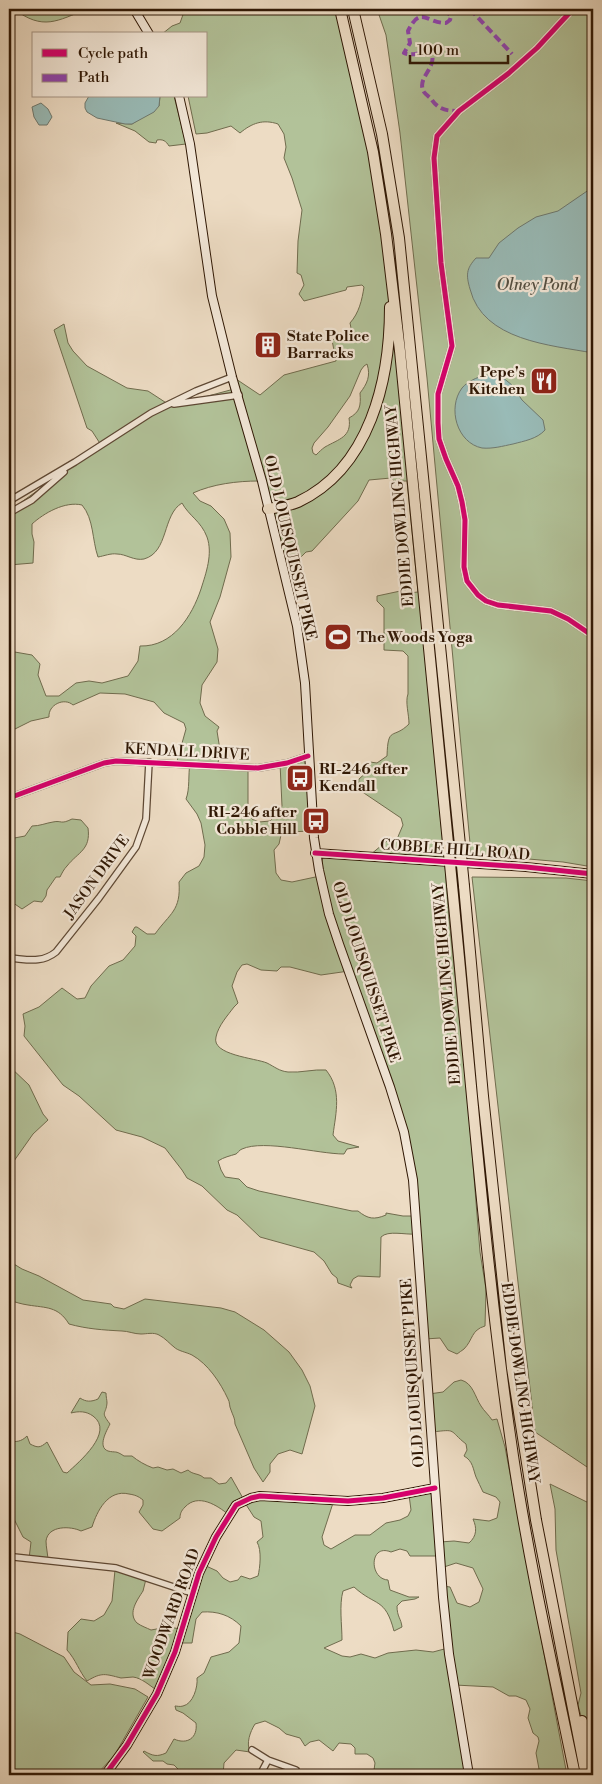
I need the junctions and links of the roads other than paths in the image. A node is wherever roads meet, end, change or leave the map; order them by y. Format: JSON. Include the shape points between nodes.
{"nodes":[{"id":1,"x":134,"y":9,"type":"edge"},
{"id":2,"x":340,"y":9,"type":"edge"},
{"id":3,"x":353,"y":9,"type":"edge"},
{"id":4,"x":572,"y":9,"type":"edge"},
{"id":5,"x":148,"y":32,"type":"edge"},
{"id":6,"x":179,"y":98,"type":"edge"},
{"id":7,"x":386,"y":237,"type":"junction"},
{"id":8,"x":232,"y":378,"type":"junction"},
{"id":9,"x":238,"y":395,"type":"junction"},
{"id":10,"x":169,"y":404,"type":"junction"},
{"id":11,"x":75,"y":462,"type":"junction"},
{"id":12,"x":9,"y":501,"type":"edge"},
{"id":13,"x":268,"y":509,"type":"junction"},
{"id":14,"x":9,"y":513,"type":"edge"},
{"id":15,"x":593,"y":636,"type":"edge"},
{"id":16,"x":308,"y":756,"type":"junction"},
{"id":17,"x":149,"y":762,"type":"junction"},
{"id":18,"x":9,"y":798,"type":"edge"},
{"id":19,"x":316,"y":852,"type":"junction"},
{"id":20,"x":593,"y":874,"type":"edge"},
{"id":21,"x":9,"y":958,"type":"edge"},
{"id":22,"x":435,"y":1488,"type":"junction"},
{"id":23,"x":14,"y":1557,"type":"dead end"},
{"id":24,"x":192,"y":1593,"type":"junction"},
{"id":25,"x":558,"y":1641,"type":"junction"},
{"id":26,"x":252,"y":1750,"type":"dead end"},
{"id":27,"x":268,"y":1760,"type":"junction"},
{"id":28,"x":593,"y":1761,"type":"edge"},
{"id":29,"x":296,"y":1770,"type":"dead end"},
{"id":30,"x":106,"y":1775,"type":"edge"},
{"id":31,"x":260,"y":1775,"type":"edge"},
{"id":32,"x":469,"y":1775,"type":"edge"},
{"id":33,"x":575,"y":1775,"type":"edge"},
{"id":34,"x":586,"y":1775,"type":"edge"}],
"edges":[{"from":1,"to":5,"type":"main road"},
{"from":2,"to":7,"type":"highway","name":"EDDIE DOWLING HIGHWAY","via":[[373,152]]},
{"from":3,"to":25,"type":"highway","name":"EDDIE DOWLING HIGHWAY","bridge":true,"via":[[382,134],[399,238],[509,1340]]},
{"from":4,"to":15,"type":"street","via":[[537,48],[459,111],[436,136],[434,158],[441,263],[452,343],[438,394],[438,434],[458,486],[465,520],[467,581],[478,595],[498,605],[551,611]]},
{"from":6,"to":8,"type":"main road","name":"OLD LOUISQUISSET PIKE","via":[[190,144],[212,296]]},
{"from":7,"to":13,"type":"highway","via":[[390,297],[388,345],[382,382],[365,433],[351,457],[322,487],[296,502]]},
{"from":7,"to":33,"type":"highway","name":"EDDIE DOWLING HIGHWAY","bridge":true,"via":[[504,1392],[527,1536]]},
{"from":8,"to":9,"type":"main road","name":"OLD LOUISQUISSET PIKE"},
{"from":8,"to":10,"type":"street"},
{"from":9,"to":10,"type":"street"},
{"from":9,"to":13,"type":"main road","name":"OLD LOUISQUISSET PIKE"},
{"from":10,"to":11,"type":"street","via":[[135,422]]},
{"from":11,"to":12,"type":"street"},
{"from":11,"to":14,"type":"street","via":[[32,500]]},
{"from":13,"to":16,"type":"main road","name":"OLD LOUISQUISSET PIKE","via":[[297,626],[305,683]]},
{"from":16,"to":17,"type":"street","name":"KENDALL DRIVE","via":[[258,768]]},
{"from":16,"to":19,"type":"main road","name":"OLD LOUISQUISSET PIKE"},
{"from":17,"to":18,"type":"street","name":"KENDALL DRIVE","via":[[104,763]]},
{"from":17,"to":21,"type":"street","name":"JASON DRIVE","via":[[146,819],[134,851],[56,952],[44,960]]},
{"from":19,"to":20,"type":"main road","name":"COBBLE HILL ROAD"},
{"from":19,"to":22,"type":"main road","name":"OLD LOUISQUISSET PIKE","via":[[329,914],[390,1087],[408,1152],[414,1194]]},
{"from":22,"to":24,"type":"main road","name":"WOODWARD ROAD","via":[[348,1501],[260,1496],[241,1502],[216,1537]]},
{"from":22,"to":32,"type":"main road","name":"OLD LOUISQUISSET PIKE","via":[[446,1630]]},
{"from":23,"to":24,"type":"street","via":[[116,1568]]},
{"from":24,"to":30,"type":"main road","name":"WOODWARD ROAD","via":[[175,1652],[152,1704]]},
{"from":25,"to":28,"type":"highway"},
{"from":25,"to":34,"type":"highway","name":"EDDIE DOWLING HIGHWAY"},
{"from":26,"to":27,"type":"street"},
{"from":27,"to":29,"type":"street"},
{"from":27,"to":31,"type":"street"}]}
